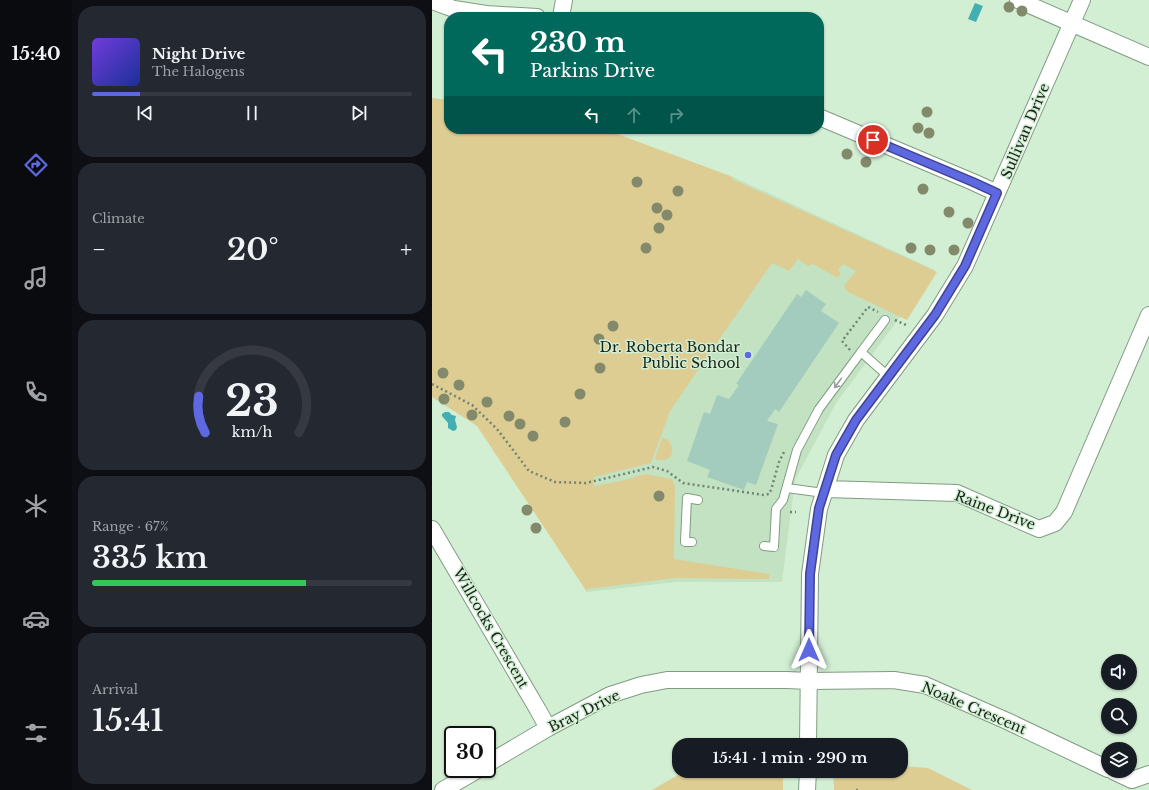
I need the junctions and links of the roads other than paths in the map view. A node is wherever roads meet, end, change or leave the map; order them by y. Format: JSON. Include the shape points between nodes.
{"nodes":[{"id":1,"x":564,"y":0,"type":"edge"},
{"id":2,"x":1018,"y":0,"type":"edge"},
{"id":3,"x":1082,"y":0,"type":"edge"},
{"id":4,"x":432,"y":1,"type":"edge"},
{"id":5,"x":473,"y":12,"type":"edge"},
{"id":6,"x":561,"y":12,"type":"edge"},
{"id":7,"x":1071,"y":23,"type":"junction"},
{"id":8,"x":1149,"y":57,"type":"edge"},
{"id":9,"x":824,"y":119,"type":"edge"},
{"id":10,"x":997,"y":193,"type":"junction"},
{"id":11,"x":1149,"y":315,"type":"edge"},
{"id":12,"x":889,"y":320,"type":"road end"},
{"id":13,"x":861,"y":352,"type":"junction"},
{"id":14,"x":889,"y":377,"type":"junction"},
{"id":15,"x":787,"y":488,"type":"junction"},
{"id":16,"x":825,"y":491,"type":"junction"},
{"id":17,"x":698,"y":500,"type":"dead end"},
{"id":18,"x":432,"y":529,"type":"edge"},
{"id":19,"x":692,"y":542,"type":"dead end"},
{"id":20,"x":764,"y":546,"type":"dead end"},
{"id":21,"x":809,"y":681,"type":"junction"},
{"id":22,"x":548,"y":728,"type":"junction"},
{"id":23,"x":808,"y":738,"type":"edge"},
{"id":24,"x":496,"y":759,"type":"edge"},
{"id":25,"x":1101,"y":766,"type":"edge"},
{"id":26,"x":1149,"y":774,"type":"edge"},
{"id":27,"x":464,"y":778,"type":"edge"},
{"id":28,"x":808,"y":778,"type":"edge"},
{"id":29,"x":1128,"y":778,"type":"edge"},
{"id":30,"x":443,"y":790,"type":"edge"},
{"id":31,"x":807,"y":790,"type":"edge"}],
"edges":[{"from":1,"to":6,"type":"street"},
{"from":2,"to":7,"type":"street"},
{"from":3,"to":7,"type":"street","name":"Sullivan Drive"},
{"from":4,"to":5,"type":"street","via":[[454,9]]},
{"from":7,"to":8,"type":"street"},
{"from":7,"to":10,"type":"street","name":"Sullivan Drive"},
{"from":9,"to":10,"type":"street"},
{"from":10,"to":14,"type":"street","name":"Sullivan Drive","via":[[965,266],[935,315]]},
{"from":11,"to":16,"type":"street","name":"Raine Drive","via":[[1064,512],[1055,523],[1039,528],[957,494]]},
{"from":12,"to":13,"type":"lane"},
{"from":13,"to":14,"type":"lane"},
{"from":13,"to":15,"type":"lane","one_way":true,"via":[[819,409],[797,450]]},
{"from":14,"to":16,"type":"street","name":"Sullivan Drive","via":[[856,420],[836,455]]},
{"from":15,"to":16,"type":"lane"},
{"from":15,"to":20,"type":"lane","via":[[783,500],[772,508],[774,547]]},
{"from":16,"to":21,"type":"street","name":"Sullivan Drive","via":[[819,508],[810,574]]},
{"from":17,"to":19,"type":"lane","via":[[687,498],[685,542]]},
{"from":18,"to":22,"type":"street","name":"Willcocks Crescent"},
{"from":21,"to":22,"type":"street","name":"Bray Drive","via":[[667,680],[610,695]]},
{"from":21,"to":23,"type":"street","name":"Sullivan Drive"},
{"from":21,"to":25,"type":"street","name":"Noake Crescent","via":[[894,680],[925,684]]},
{"from":22,"to":24,"type":"street","name":"Bray Drive"},
{"from":26,"to":29,"type":"street","via":[[1132,780]]},
{"from":27,"to":30,"type":"street"},
{"from":28,"to":31,"type":"street"}]}
